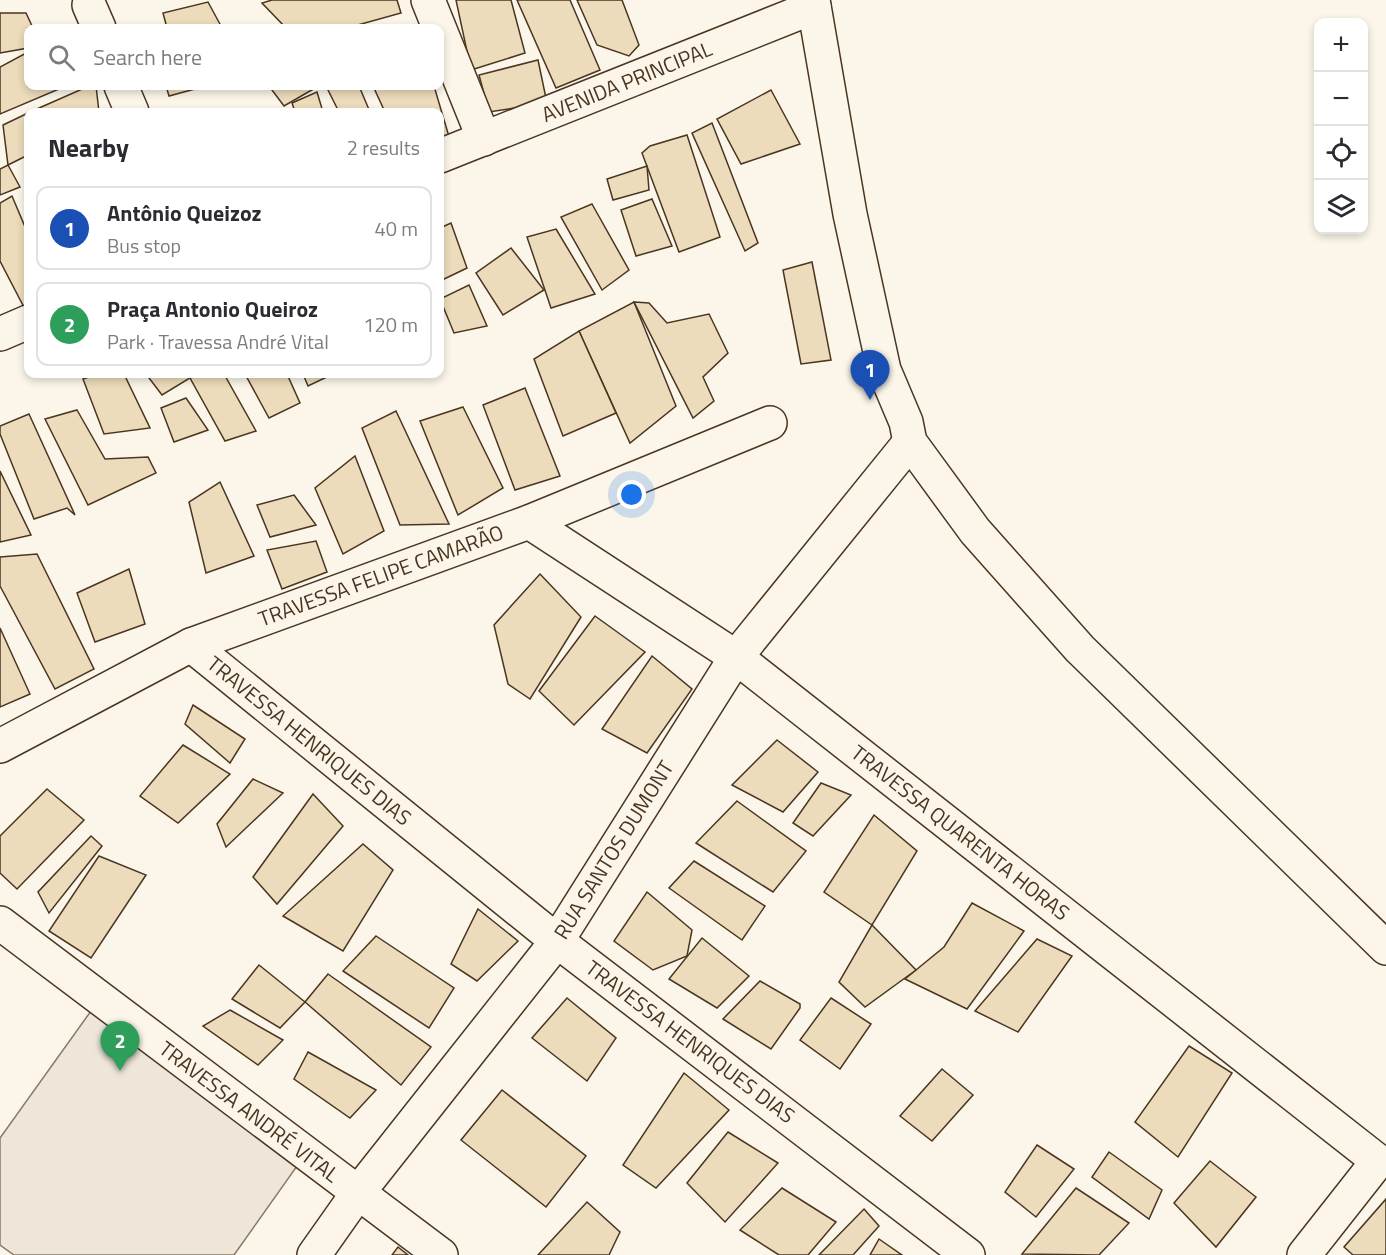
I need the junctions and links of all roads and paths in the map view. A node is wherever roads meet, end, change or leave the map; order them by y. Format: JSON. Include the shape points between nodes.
{"nodes":[{"id":1,"x":428,"y":0,"type":"edge"},
{"id":2,"x":814,"y":4,"type":"edge"},
{"id":3,"x":438,"y":24,"type":"edge"},
{"id":4,"x":444,"y":40,"type":"edge"},
{"id":5,"x":123,"y":90,"type":"edge"},
{"id":6,"x":130,"y":108,"type":"edge"},
{"id":7,"x":484,"y":139,"type":"junction"},
{"id":8,"x":444,"y":154,"type":"edge"},
{"id":9,"x":24,"y":324,"type":"edge"},
{"id":10,"x":0,"y":334,"type":"edge"},
{"id":11,"x":770,"y":423,"type":"dead end"},
{"id":12,"x":910,"y":442,"type":"junction"},
{"id":13,"x":529,"y":522,"type":"junction"},
{"id":14,"x":191,"y":645,"type":"junction"},
{"id":15,"x":736,"y":657,"type":"junction"},
{"id":16,"x":0,"y":746,"type":"edge"},
{"id":17,"x":0,"y":923,"type":"edge"},
{"id":18,"x":557,"y":941,"type":"junction"},
{"id":19,"x":1386,"y":948,"type":"edge"},
{"id":20,"x":357,"y":1194,"type":"junction"},
{"id":21,"x":314,"y":1255,"type":"edge"},
{"id":22,"x":441,"y":1255,"type":"edge"},
{"id":23,"x":968,"y":1255,"type":"edge"},
{"id":24,"x":1304,"y":1255,"type":"edge"}],
"edges":[{"from":1,"to":3,"type":"street"},
{"from":2,"to":7,"type":"street","name":"AVENIDA PRINCIPAL"},
{"from":2,"to":12,"type":"street","via":[[850,214],[879,348]]},
{"from":4,"to":7,"type":"street"},
{"from":5,"to":6,"type":"street"},
{"from":7,"to":8,"type":"street","name":"AVENIDA PRINCIPAL"},
{"from":9,"to":10,"type":"street"},
{"from":11,"to":13,"type":"street","name":"TRAVESSA FELIPE CAMARÃO"},
{"from":12,"to":15,"type":"street","name":"RUA SANTOS DUMONT"},
{"from":12,"to":19,"type":"street","via":[[975,531],[1080,649]]},
{"from":13,"to":14,"type":"street","name":"TRAVESSA FELIPE CAMARÃO"},
{"from":13,"to":15,"type":"street","name":"TRAVESSA QUARENTA HORAS"},
{"from":14,"to":16,"type":"street","name":"TRAVESSA FELIPE CAMARÃO"},
{"from":14,"to":18,"type":"street","name":"TRAVESSA HENRIQUES DIAS"},
{"from":15,"to":18,"type":"street","name":"RUA SANTOS DUMONT"},
{"from":15,"to":24,"type":"street","name":"TRAVESSA QUARENTA HORAS","via":[[1378,1161]]},
{"from":17,"to":20,"type":"street","name":"TRAVESSA ANDRÉ VITAL"},
{"from":18,"to":20,"type":"street","name":"RUA SANTOS DUMONT"},
{"from":18,"to":23,"type":"street","name":"TRAVESSA HENRIQUES DIAS"},
{"from":20,"to":21,"type":"street","name":"RUA SANTOS DUMONT"},
{"from":20,"to":22,"type":"street","name":"TRAVESSA ANDRÉ VITAL"}]}
